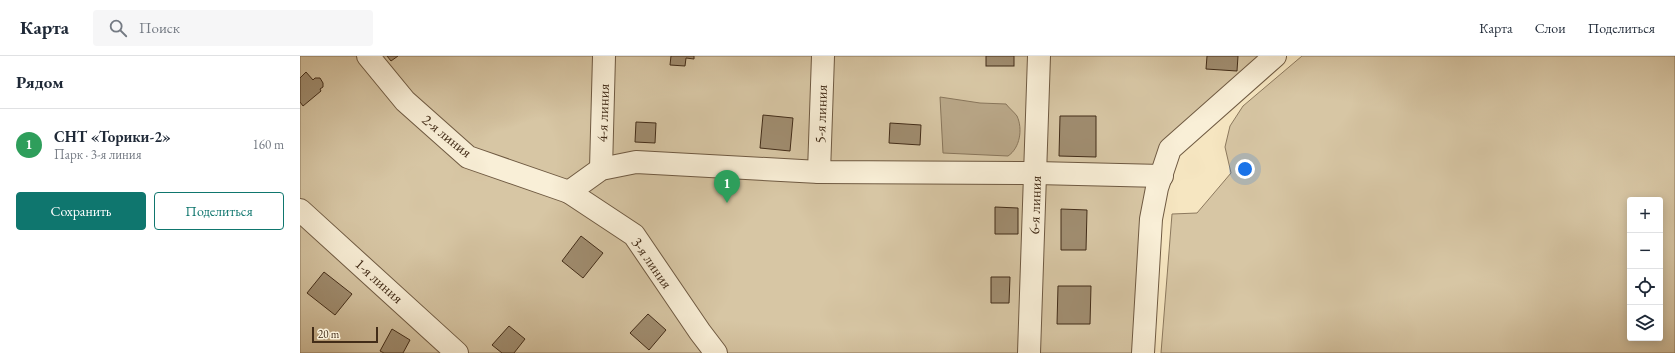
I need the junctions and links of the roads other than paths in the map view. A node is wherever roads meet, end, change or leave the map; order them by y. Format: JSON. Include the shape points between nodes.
{"nodes":[{"id":1,"x":368,"y":56,"type":"edge"},
{"id":2,"x":604,"y":56,"type":"edge"},
{"id":3,"x":823,"y":56,"type":"edge"},
{"id":4,"x":1039,"y":56,"type":"edge"},
{"id":5,"x":1275,"y":56,"type":"edge"},
{"id":6,"x":601,"y":169,"type":"junction"},
{"id":7,"x":819,"y":172,"type":"junction"},
{"id":8,"x":1036,"y":173,"type":"junction"},
{"id":9,"x":1162,"y":176,"type":"junction"},
{"id":10,"x":570,"y":192,"type":"junction"},
{"id":11,"x":300,"y":210,"type":"edge"},
{"id":12,"x":457,"y":353,"type":"edge"},
{"id":13,"x":716,"y":353,"type":"edge"},
{"id":14,"x":1029,"y":353,"type":"edge"},
{"id":15,"x":1143,"y":353,"type":"edge"}],
"edges":[{"from":1,"to":10,"type":"street","name":"2-я линия","via":[[405,101],[468,156]]},
{"from":2,"to":6,"type":"street","name":"4-я линия"},
{"from":3,"to":7,"type":"street","name":"5-я линия"},
{"from":4,"to":8,"type":"street","name":"6-я линия"},
{"from":5,"to":9,"type":"street","via":[[1170,149]]},
{"from":6,"to":7,"type":"street","via":[[636,162]]},
{"from":6,"to":10,"type":"street"},
{"from":7,"to":8,"type":"street"},
{"from":8,"to":9,"type":"street"},
{"from":8,"to":14,"type":"street","name":"6-я линия"},
{"from":9,"to":15,"type":"street","via":[[1151,219]]},
{"from":10,"to":13,"type":"street","name":"3-я линия","via":[[634,235]]},
{"from":11,"to":12,"type":"street","name":"1-я линия"}]}
